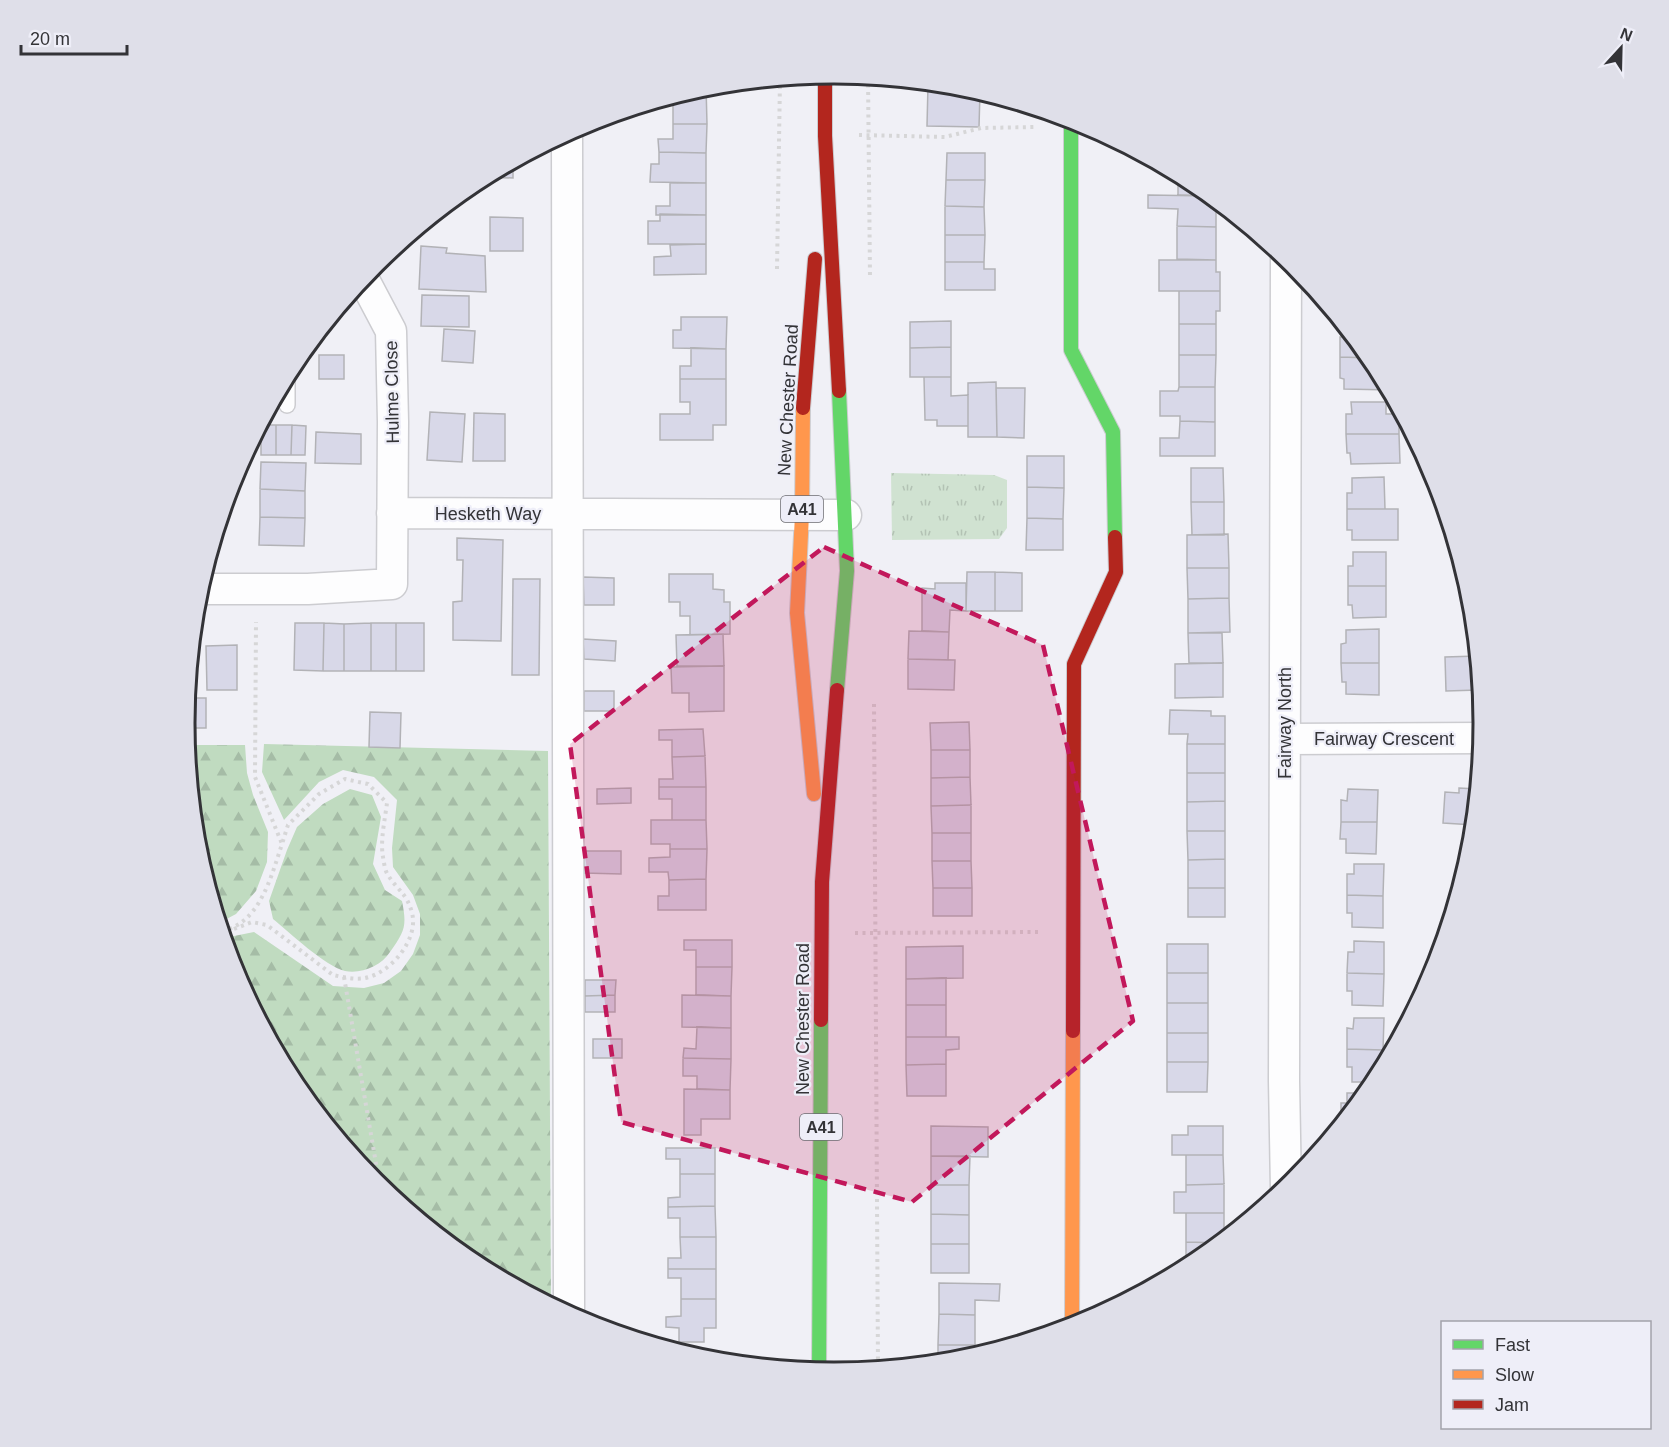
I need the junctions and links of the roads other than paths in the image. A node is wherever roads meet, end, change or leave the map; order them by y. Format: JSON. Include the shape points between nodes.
{"nodes":[{"id":1,"x":825,"y":84,"type":"edge"},
{"id":2,"x":1071,"y":130,"type":"edge"},
{"id":3,"x":825,"y":136,"type":"junction"},
{"id":4,"x":567,"y":143,"type":"edge"},
{"id":5,"x":1293,"y":278,"type":"edge"},
{"id":6,"x":368,"y":287,"type":"edge"},
{"id":7,"x":287,"y":394,"type":"edge"},
{"id":8,"x":287,"y":405,"type":"dead end"},
{"id":9,"x":392,"y":513,"type":"junction"},
{"id":10,"x":567,"y":514,"type":"junction"},
{"id":11,"x":801,"y":515,"type":"junction"},
{"id":12,"x":846,"y":515,"type":"junction"},
{"id":13,"x":209,"y":589,"type":"edge"},
{"id":14,"x":1474,"y":738,"type":"edge"},
{"id":15,"x":1286,"y":740,"type":"junction"},
{"id":16,"x":822,"y":882,"type":"junction"},
{"id":17,"x":1286,"y":1177,"type":"edge"},
{"id":18,"x":569,"y":1305,"type":"edge"},
{"id":19,"x":1072,"y":1317,"type":"edge"},
{"id":20,"x":819,"y":1363,"type":"edge"}],
"edges":[{"from":1,"to":3,"type":"main road","name":"New Chester Road","number":"A41"},
{"from":2,"to":19,"type":"main road","via":[[1071,350],[1113,432],[1116,572],[1074,664]]},
{"from":3,"to":11,"type":"main road","name":"New Chester Road","number":"A41","via":[[802,426]]},
{"from":3,"to":12,"type":"main road","name":"New Chester Road","number":"A41"},
{"from":4,"to":10,"type":"street"},
{"from":5,"to":15,"type":"street","name":"Fairway North"},
{"from":6,"to":9,"type":"street","name":"Hulme Close","via":[[391,331]]},
{"from":7,"to":8,"type":"lane"},
{"from":9,"to":10,"type":"street","name":"Hesketh Way"},
{"from":9,"to":13,"type":"street","via":[[392,584]]},
{"from":10,"to":11,"type":"street","name":"Hesketh Way"},
{"from":10,"to":18,"type":"street"},
{"from":11,"to":12,"type":"street","name":"Hesketh Way"},
{"from":11,"to":16,"type":"main road","name":"New Chester Road","number":"A41","via":[[797,612]]},
{"from":12,"to":16,"type":"main road","name":"New Chester Road","number":"A41","via":[[846,571]]},
{"from":14,"to":15,"type":"street","name":"Fairway Crescent"},
{"from":15,"to":17,"type":"street","name":"Fairway North"},
{"from":16,"to":20,"type":"main road","name":"New Chester Road","number":"A41"}]}
